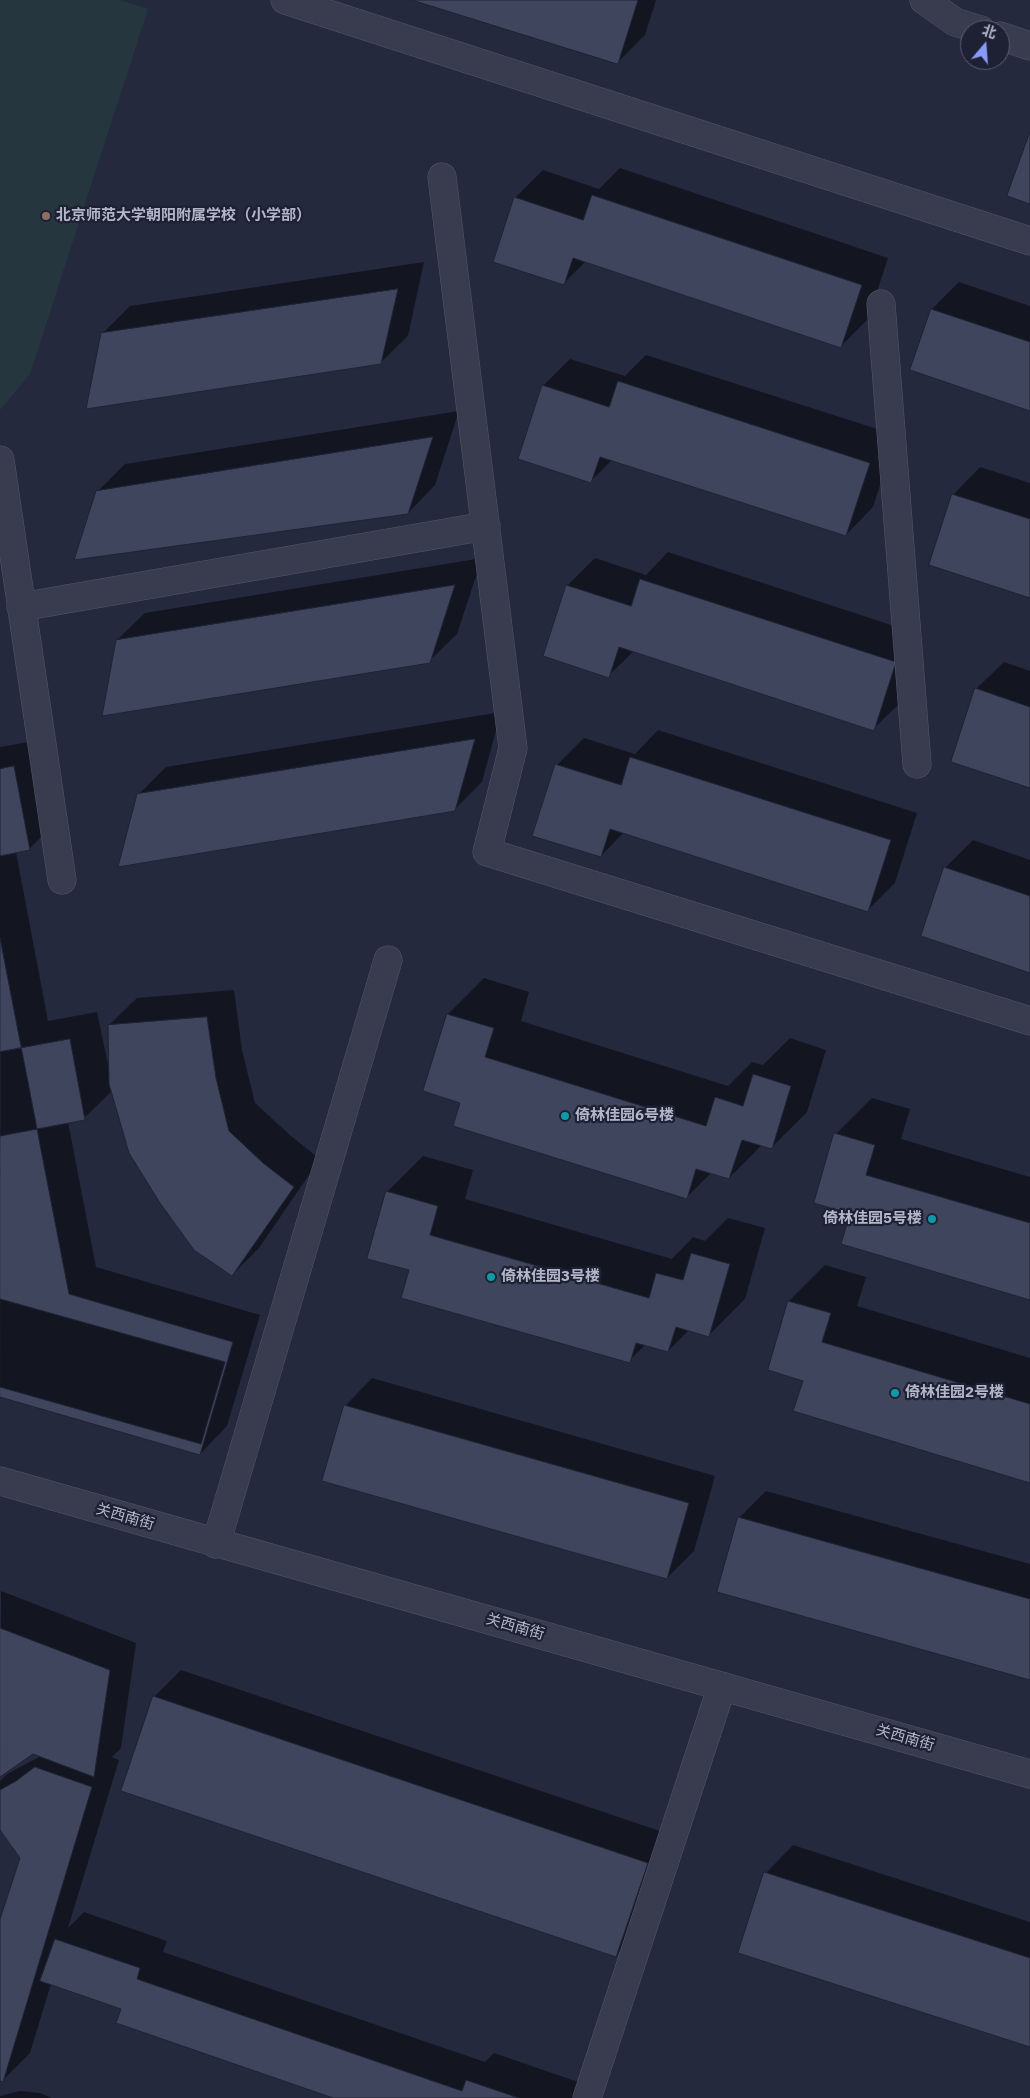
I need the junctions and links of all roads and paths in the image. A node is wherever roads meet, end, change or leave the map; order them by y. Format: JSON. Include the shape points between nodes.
{"nodes":[{"id":1,"x":285,"y":0,"type":"edge"},
{"id":2,"x":924,"y":0,"type":"edge"},
{"id":3,"x":960,"y":24,"type":"edge"},
{"id":4,"x":1010,"y":39,"type":"edge"},
{"id":5,"x":1030,"y":46,"type":"edge"},
{"id":6,"x":442,"y":177,"type":"dead end"},
{"id":7,"x":1030,"y":241,"type":"edge"},
{"id":8,"x":882,"y":304,"type":"dead end"},
{"id":9,"x":0,"y":460,"type":"edge"},
{"id":10,"x":486,"y":526,"type":"junction"},
{"id":11,"x":22,"y":607,"type":"junction"},
{"id":12,"x":917,"y":764,"type":"dead end"},
{"id":13,"x":62,"y":880,"type":"dead end"},
{"id":14,"x":388,"y":960,"type":"dead end"},
{"id":15,"x":1030,"y":1021,"type":"edge"},
{"id":16,"x":0,"y":1481,"type":"edge"},
{"id":17,"x":216,"y":1544,"type":"junction"},
{"id":18,"x":722,"y":1686,"type":"junction"},
{"id":19,"x":1030,"y":1774,"type":"edge"},
{"id":20,"x":587,"y":2098,"type":"edge"}],
"edges":[{"from":1,"to":7,"type":"street"},
{"from":2,"to":3,"type":"street"},
{"from":4,"to":5,"type":"street"},
{"from":6,"to":10,"type":"street"},
{"from":8,"to":12,"type":"street"},
{"from":9,"to":11,"type":"street"},
{"from":10,"to":11,"type":"street"},
{"from":10,"to":15,"type":"street","via":[[514,748],[487,852]]},
{"from":11,"to":13,"type":"street"},
{"from":14,"to":17,"type":"street"},
{"from":16,"to":17,"type":"street","name":"关西南街"},
{"from":17,"to":18,"type":"street","name":"关西南街"},
{"from":18,"to":19,"type":"street","name":"关西南街"},
{"from":18,"to":20,"type":"street"}]}
